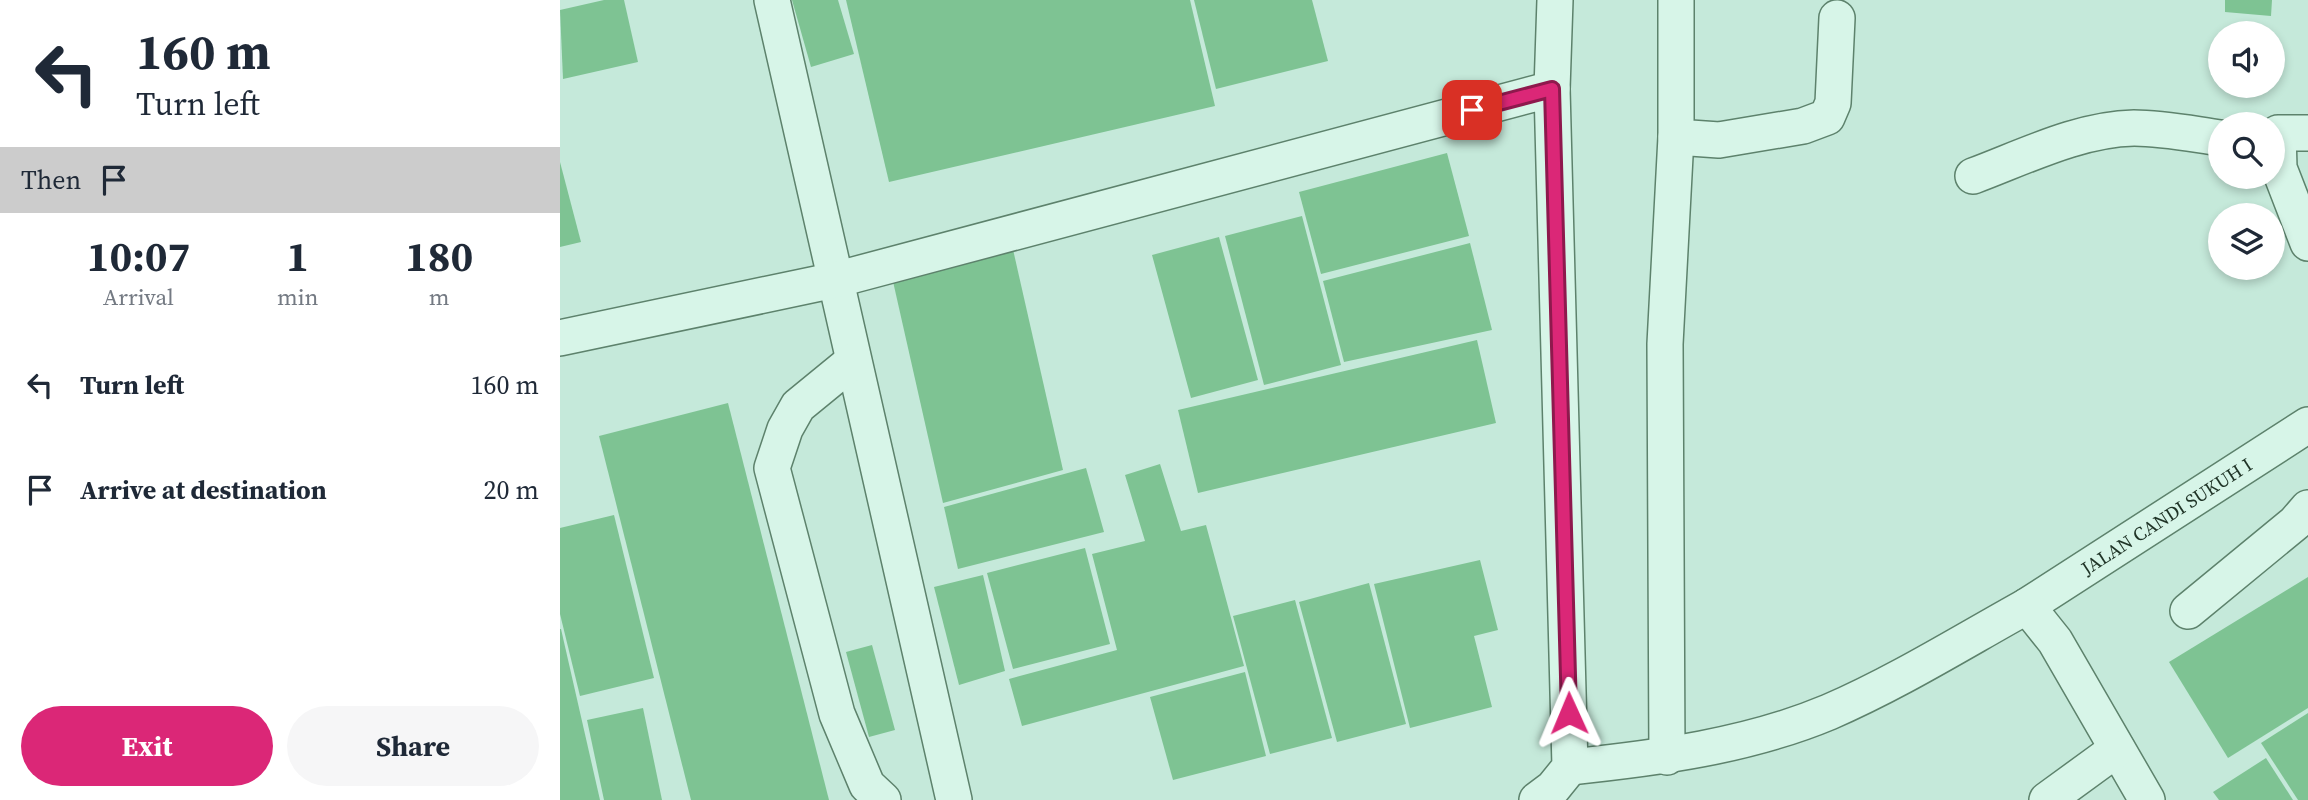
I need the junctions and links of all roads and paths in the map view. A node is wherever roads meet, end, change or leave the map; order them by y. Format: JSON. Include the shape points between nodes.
{"nodes":[{"id":1,"x":772,"y":0,"type":"edge"},
{"id":2,"x":1555,"y":0,"type":"edge"},
{"id":3,"x":1676,"y":0,"type":"edge"},
{"id":4,"x":1837,"y":18,"type":"dead end"},
{"id":5,"x":1552,"y":89,"type":"junction"},
{"id":6,"x":2287,"y":133,"type":"edge"},
{"id":7,"x":1676,"y":136,"type":"junction"},
{"id":8,"x":2208,"y":137,"type":"edge"},
{"id":9,"x":1973,"y":176,"type":"dead end"},
{"id":10,"x":2308,"y":243,"type":"edge"},
{"id":11,"x":835,"y":280,"type":"junction"},
{"id":12,"x":560,"y":338,"type":"edge"},
{"id":13,"x":853,"y":361,"type":"junction"},
{"id":14,"x":2306,"y":430,"type":"edge"},
{"id":15,"x":2308,"y":508,"type":"edge"},
{"id":16,"x":2027,"y":606,"type":"junction"},
{"id":17,"x":2188,"y":611,"type":"dead end"},
{"id":18,"x":2117,"y":749,"type":"junction"},
{"id":19,"x":1667,"y":757,"type":"junction"},
{"id":20,"x":1570,"y":767,"type":"junction"},
{"id":21,"x":883,"y":800,"type":"edge"},
{"id":22,"x":954,"y":800,"type":"edge"},
{"id":23,"x":1537,"y":800,"type":"edge"},
{"id":24,"x":2047,"y":800,"type":"edge"},
{"id":25,"x":2147,"y":800,"type":"edge"}],
"edges":[{"from":1,"to":11,"type":"street"},
{"from":2,"to":5,"type":"street"},
{"from":3,"to":7,"type":"street"},
{"from":4,"to":7,"type":"street","via":[[1833,103],[1827,117],[1803,126],[1718,140]]},
{"from":5,"to":11,"type":"street"},
{"from":5,"to":20,"type":"street"},
{"from":6,"to":10,"type":"street","via":[[2279,168]]},
{"from":7,"to":19,"type":"street","via":[[1665,344]]},
{"from":8,"to":9,"type":"street","via":[[2134,128],[2106,131]]},
{"from":11,"to":12,"type":"street"},
{"from":11,"to":13,"type":"street"},
{"from":13,"to":21,"type":"street","via":[[798,406],[772,468],[837,715],[867,785]]},
{"from":13,"to":22,"type":"street"},
{"from":14,"to":16,"type":"street","name":"JALAN CANDI SUKUH I"},
{"from":15,"to":17,"type":"street"},
{"from":16,"to":18,"type":"street","via":[[2055,641]]},
{"from":16,"to":19,"type":"street","name":"JALAN CANDI SUKUH I","via":[[1828,712]]},
{"from":18,"to":24,"type":"street"},
{"from":18,"to":25,"type":"street"},
{"from":19,"to":20,"type":"street","name":"JALAN CANDI SUKUH I"},
{"from":20,"to":23,"type":"street"}]}
